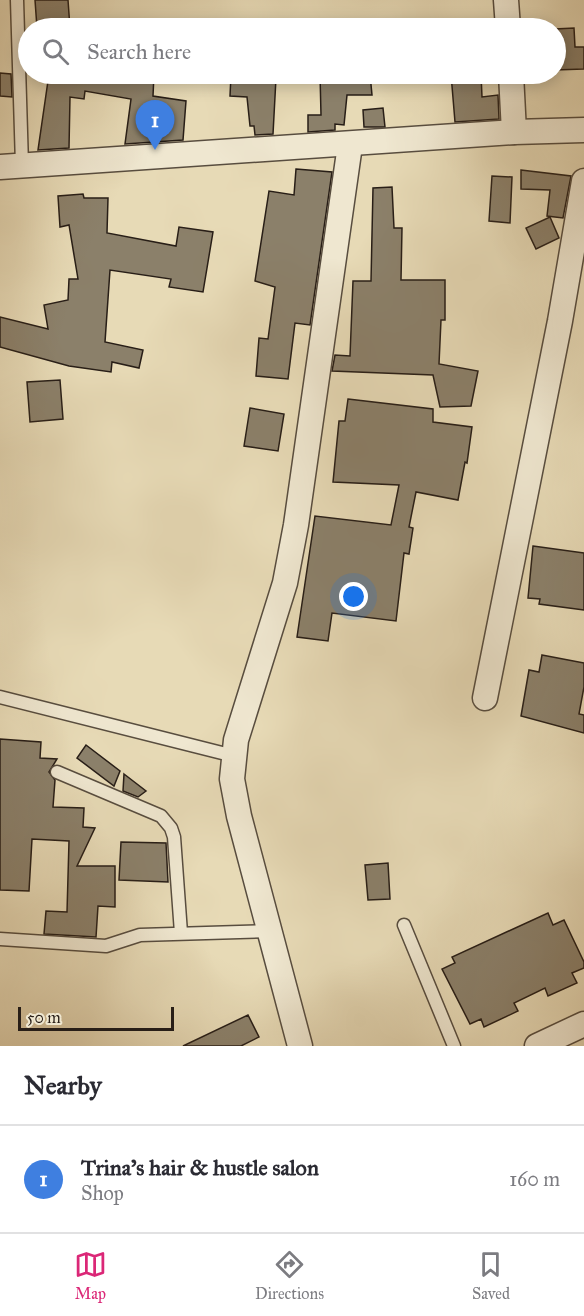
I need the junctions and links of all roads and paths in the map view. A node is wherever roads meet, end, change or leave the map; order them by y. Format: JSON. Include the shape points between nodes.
{"nodes":[{"id":1,"x":17,"y":0,"type":"edge"},
{"id":2,"x":506,"y":0,"type":"edge"},
{"id":3,"x":507,"y":18,"type":"edge"},
{"id":4,"x":512,"y":84,"type":"edge"},
{"id":5,"x":584,"y":130,"type":"edge"},
{"id":6,"x":514,"y":132,"type":"junction"},
{"id":7,"x":350,"y":145,"type":"junction"},
{"id":8,"x":11,"y":166,"type":"edge"},
{"id":9,"x":584,"y":181,"type":"edge"},
{"id":10,"x":0,"y":697,"type":"edge"},
{"id":11,"x":485,"y":698,"type":"dead end"},
{"id":12,"x":234,"y":756,"type":"junction"},
{"id":13,"x":57,"y":772,"type":"dead end"},
{"id":14,"x":404,"y":926,"type":"dead end"},
{"id":15,"x":269,"y":931,"type":"junction"},
{"id":16,"x":181,"y":933,"type":"junction"},
{"id":17,"x":0,"y":939,"type":"edge"},
{"id":18,"x":584,"y":1024,"type":"edge"},
{"id":19,"x":300,"y":1046,"type":"edge"},
{"id":20,"x":454,"y":1046,"type":"edge"},
{"id":21,"x":537,"y":1046,"type":"edge"}],
"edges":[{"from":1,"to":8,"type":"lane"},
{"from":2,"to":3,"type":"street"},
{"from":4,"to":6,"type":"street"},
{"from":5,"to":6,"type":"street"},
{"from":6,"to":7,"type":"street"},
{"from":7,"to":8,"type":"street"},
{"from":7,"to":12,"type":"street","via":[[287,571]]},
{"from":9,"to":11,"type":"street"},
{"from":10,"to":12,"type":"lane"},
{"from":12,"to":15,"type":"street","via":[[232,779],[239,816]]},
{"from":13,"to":16,"type":"lane","via":[[167,821],[174,837]]},
{"from":14,"to":20,"type":"lane"},
{"from":15,"to":16,"type":"lane"},
{"from":15,"to":19,"type":"street"},
{"from":16,"to":17,"type":"lane","via":[[140,935],[106,946]]},
{"from":18,"to":21,"type":"street"}]}
